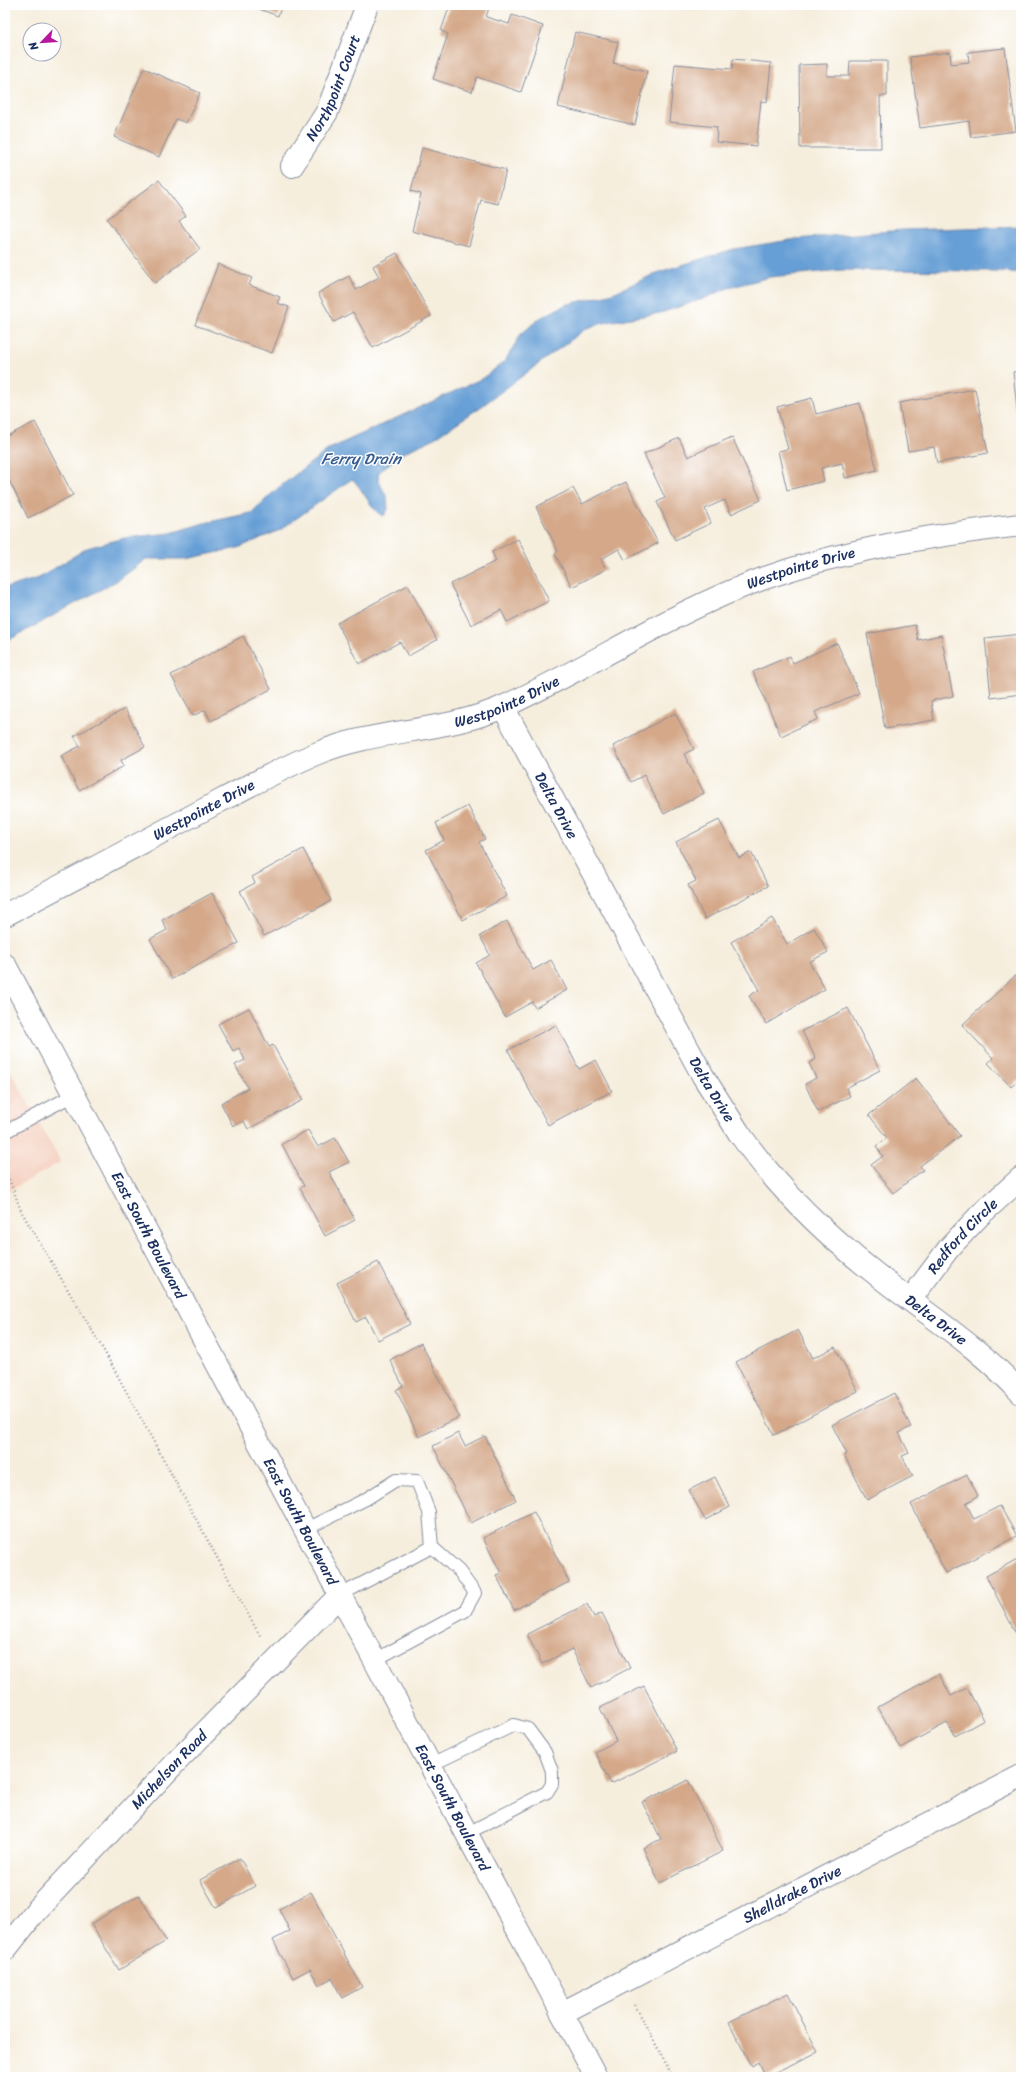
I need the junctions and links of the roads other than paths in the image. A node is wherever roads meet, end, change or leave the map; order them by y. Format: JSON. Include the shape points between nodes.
{"nodes":[{"id":1,"x":367,"y":5,"type":"edge"},
{"id":2,"x":292,"y":166,"type":"dead end"},
{"id":3,"x":1021,"y":525,"type":"edge"},
{"id":4,"x":503,"y":707,"type":"junction"},
{"id":5,"x":5,"y":915,"type":"edge"},
{"id":6,"x":5,"y":965,"type":"edge"},
{"id":7,"x":75,"y":1094,"type":"junction"},
{"id":8,"x":5,"y":1132,"type":"edge"},
{"id":9,"x":1021,"y":1178,"type":"edge"},
{"id":10,"x":910,"y":1300,"type":"junction"},
{"id":11,"x":1021,"y":1393,"type":"edge"},
{"id":12,"x":306,"y":1530,"type":"junction"},
{"id":13,"x":432,"y":1547,"type":"junction"},
{"id":14,"x":340,"y":1595,"type":"junction"},
{"id":15,"x":375,"y":1660,"type":"junction"},
{"id":16,"x":431,"y":1765,"type":"junction"},
{"id":17,"x":1021,"y":1776,"type":"edge"},
{"id":18,"x":468,"y":1833,"type":"junction"},
{"id":19,"x":5,"y":1950,"type":"edge"},
{"id":20,"x":562,"y":2013,"type":"junction"},
{"id":21,"x":596,"y":2077,"type":"edge"}],
"edges":[{"from":1,"to":2,"type":"street","name":"Northpoint Court","via":[[327,112]]},
{"from":3,"to":4,"type":"street","name":"Westpointe Drive","via":[[904,540],[822,560],[762,579],[639,636]]},
{"from":4,"to":5,"type":"street","name":"Westpointe Drive","via":[[455,722],[360,739],[320,752],[261,779]]},
{"from":4,"to":10,"type":"street","name":"Delta Drive","via":[[703,1076],[740,1134],[781,1185],[822,1227]]},
{"from":6,"to":7,"type":"street","name":"East South Boulevard"},
{"from":7,"to":8,"type":"lane"},
{"from":7,"to":12,"type":"street","name":"East South Boulevard"},
{"from":9,"to":10,"type":"street","name":"Redford Circle","via":[[980,1215],[949,1248]]},
{"from":10,"to":11,"type":"street","name":"Delta Drive","via":[[979,1351]]},
{"from":12,"to":13,"type":"lane","via":[[366,1499],[396,1480],[417,1481],[430,1512]]},
{"from":12,"to":14,"type":"street","name":"East South Boulevard"},
{"from":13,"to":14,"type":"lane"},
{"from":13,"to":15,"type":"lane","via":[[459,1571],[475,1593],[465,1611]]},
{"from":14,"to":15,"type":"street","name":"East South Boulevard"},
{"from":14,"to":19,"type":"street","name":"Michelson Road","via":[[274,1660],[35,1912]]},
{"from":15,"to":16,"type":"street","name":"East South Boulevard"},
{"from":16,"to":18,"type":"street","name":"East South Boulevard"},
{"from":16,"to":18,"type":"lane","via":[[514,1725],[528,1729],[545,1752],[552,1771],[552,1784],[547,1792]]},
{"from":17,"to":20,"type":"street","name":"Shelldrake Drive"},
{"from":18,"to":20,"type":"street","name":"East South Boulevard"},
{"from":20,"to":21,"type":"street","name":"East South Boulevard"}]}
